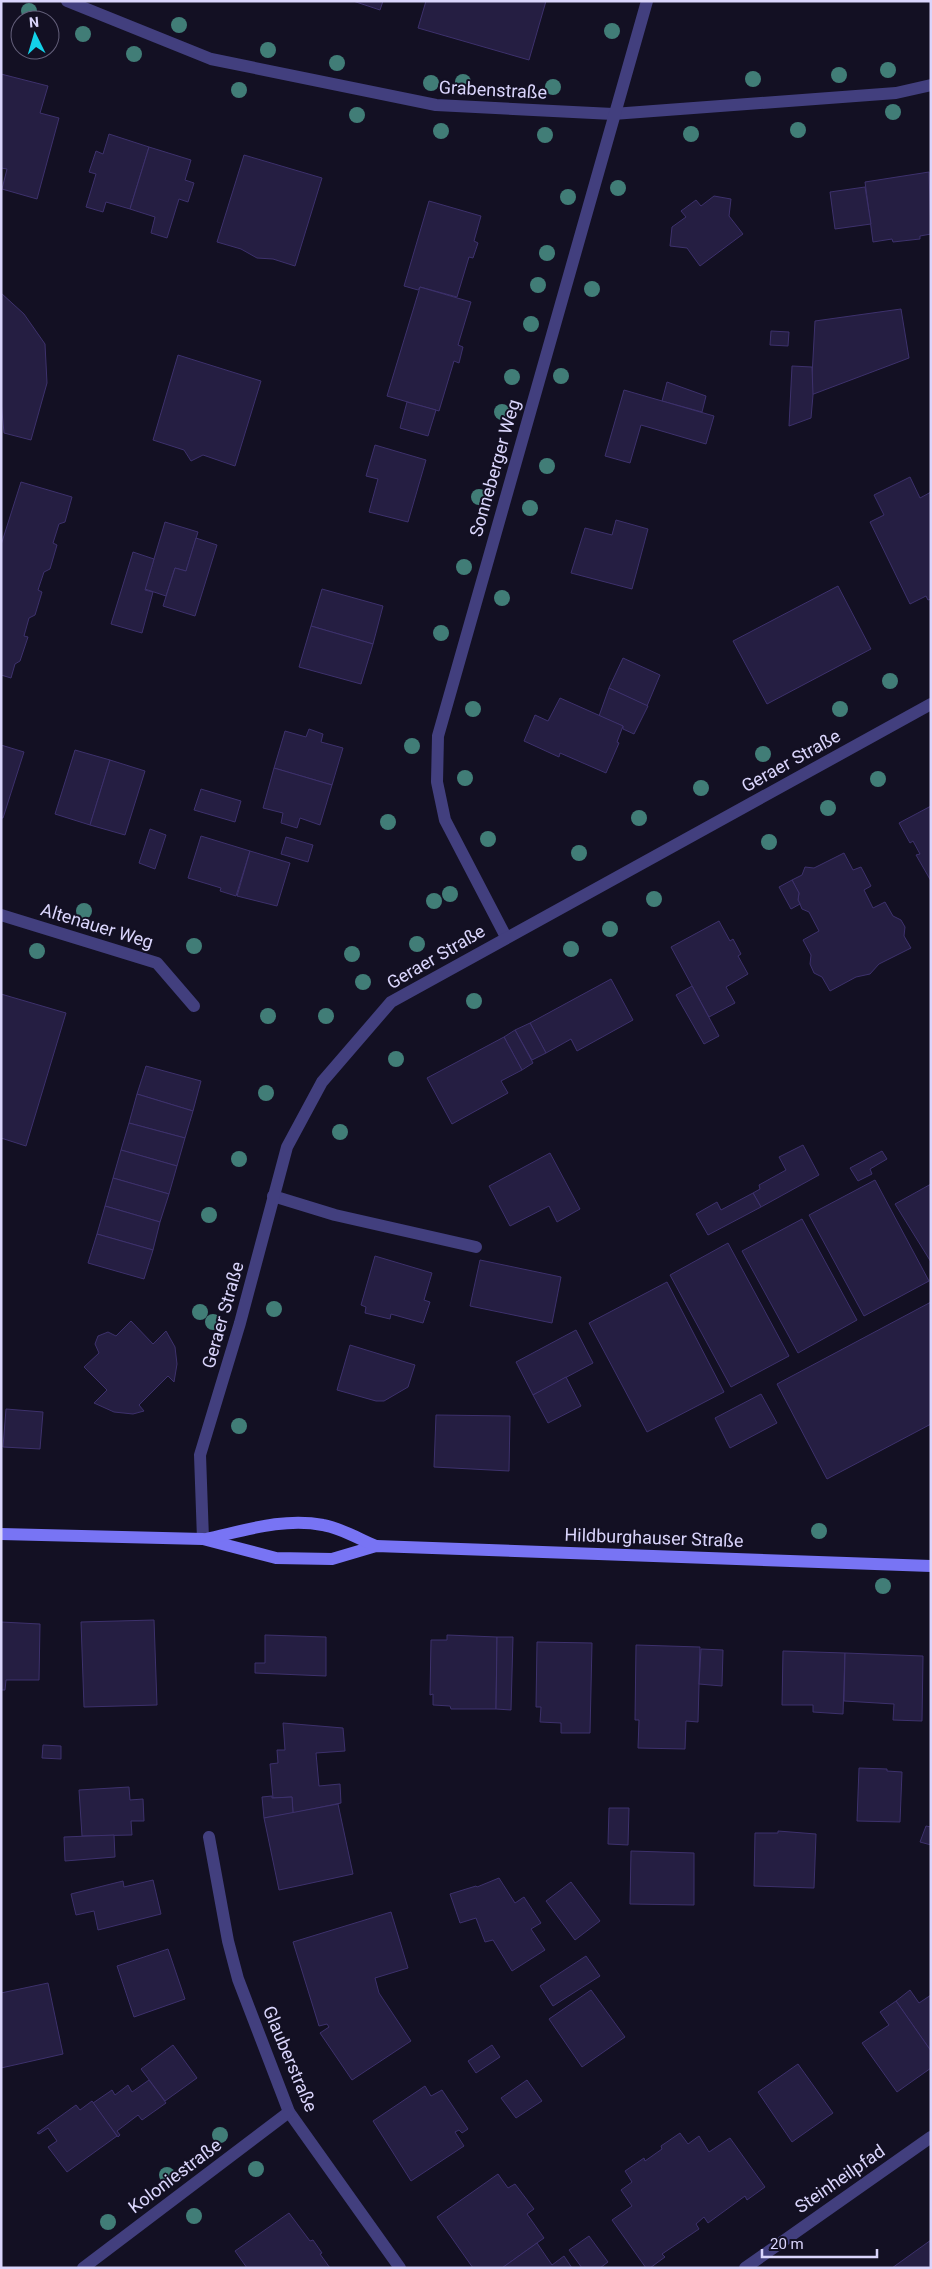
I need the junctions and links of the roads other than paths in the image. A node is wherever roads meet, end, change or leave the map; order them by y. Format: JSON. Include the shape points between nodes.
{"nodes":[{"id":1,"x":67,"y":1,"type":"edge"},
{"id":2,"x":646,"y":1,"type":"edge"},
{"id":3,"x":931,"y":85,"type":"edge"},
{"id":4,"x":613,"y":114,"type":"junction"},
{"id":5,"x":931,"y":704,"type":"edge"},
{"id":6,"x":1,"y":916,"type":"edge"},
{"id":7,"x":506,"y":937,"type":"junction"},
{"id":8,"x":194,"y":1006,"type":"dead end"},
{"id":9,"x":273,"y":1196,"type":"junction"},
{"id":10,"x":476,"y":1247,"type":"dead end"},
{"id":11,"x":1,"y":1534,"type":"edge"},
{"id":12,"x":203,"y":1539,"type":"junction"},
{"id":13,"x":376,"y":1546,"type":"junction"},
{"id":14,"x":931,"y":1566,"type":"edge"},
{"id":15,"x":209,"y":1837,"type":"dead end"},
{"id":16,"x":289,"y":2112,"type":"junction"},
{"id":17,"x":931,"y":2137,"type":"edge"},
{"id":18,"x":83,"y":2268,"type":"edge"},
{"id":19,"x":400,"y":2268,"type":"edge"},
{"id":20,"x":745,"y":2268,"type":"edge"}],
"edges":[{"from":1,"to":4,"type":"street","name":"Grabenstraße","via":[[212,58],[416,101],[436,105]]},
{"from":2,"to":4,"type":"street","name":"Sonneberger Weg"},
{"from":3,"to":4,"type":"street","name":"Grabenstraße","via":[[896,93]]},
{"from":4,"to":7,"type":"street","name":"Sonneberger Weg","via":[[438,736],[437,782],[445,820]]},
{"from":5,"to":7,"type":"street","name":"Geraer Straße"},
{"from":6,"to":8,"type":"street","name":"Altenauer Weg","via":[[157,963]]},
{"from":7,"to":9,"type":"street","name":"Geraer Straße","via":[[391,1002],[322,1082],[287,1147]]},
{"from":9,"to":10,"type":"street","via":[[335,1215]]},
{"from":9,"to":12,"type":"street","name":"Geraer Straße","via":[[240,1323],[200,1455]]},
{"from":11,"to":12,"type":"main road","name":"Hildburghauser Straße"},
{"from":12,"to":13,"type":"main road","name":"Hildburghauser Straße","via":[[276,1558],[332,1560]]},
{"from":12,"to":13,"type":"main road","name":"Hildburghauser Straße","via":[[277,1524],[302,1524],[323,1525]]},
{"from":13,"to":14,"type":"main road","name":"Hildburghauser Straße"},
{"from":15,"to":16,"type":"street","name":"Glauberstraße","via":[[220,1904],[238,1979]]},
{"from":16,"to":18,"type":"street","name":"Koloniestraße"},
{"from":16,"to":19,"type":"street","name":"Glauberstraße"},
{"from":17,"to":20,"type":"street","name":"Steinheilpfad"}]}
